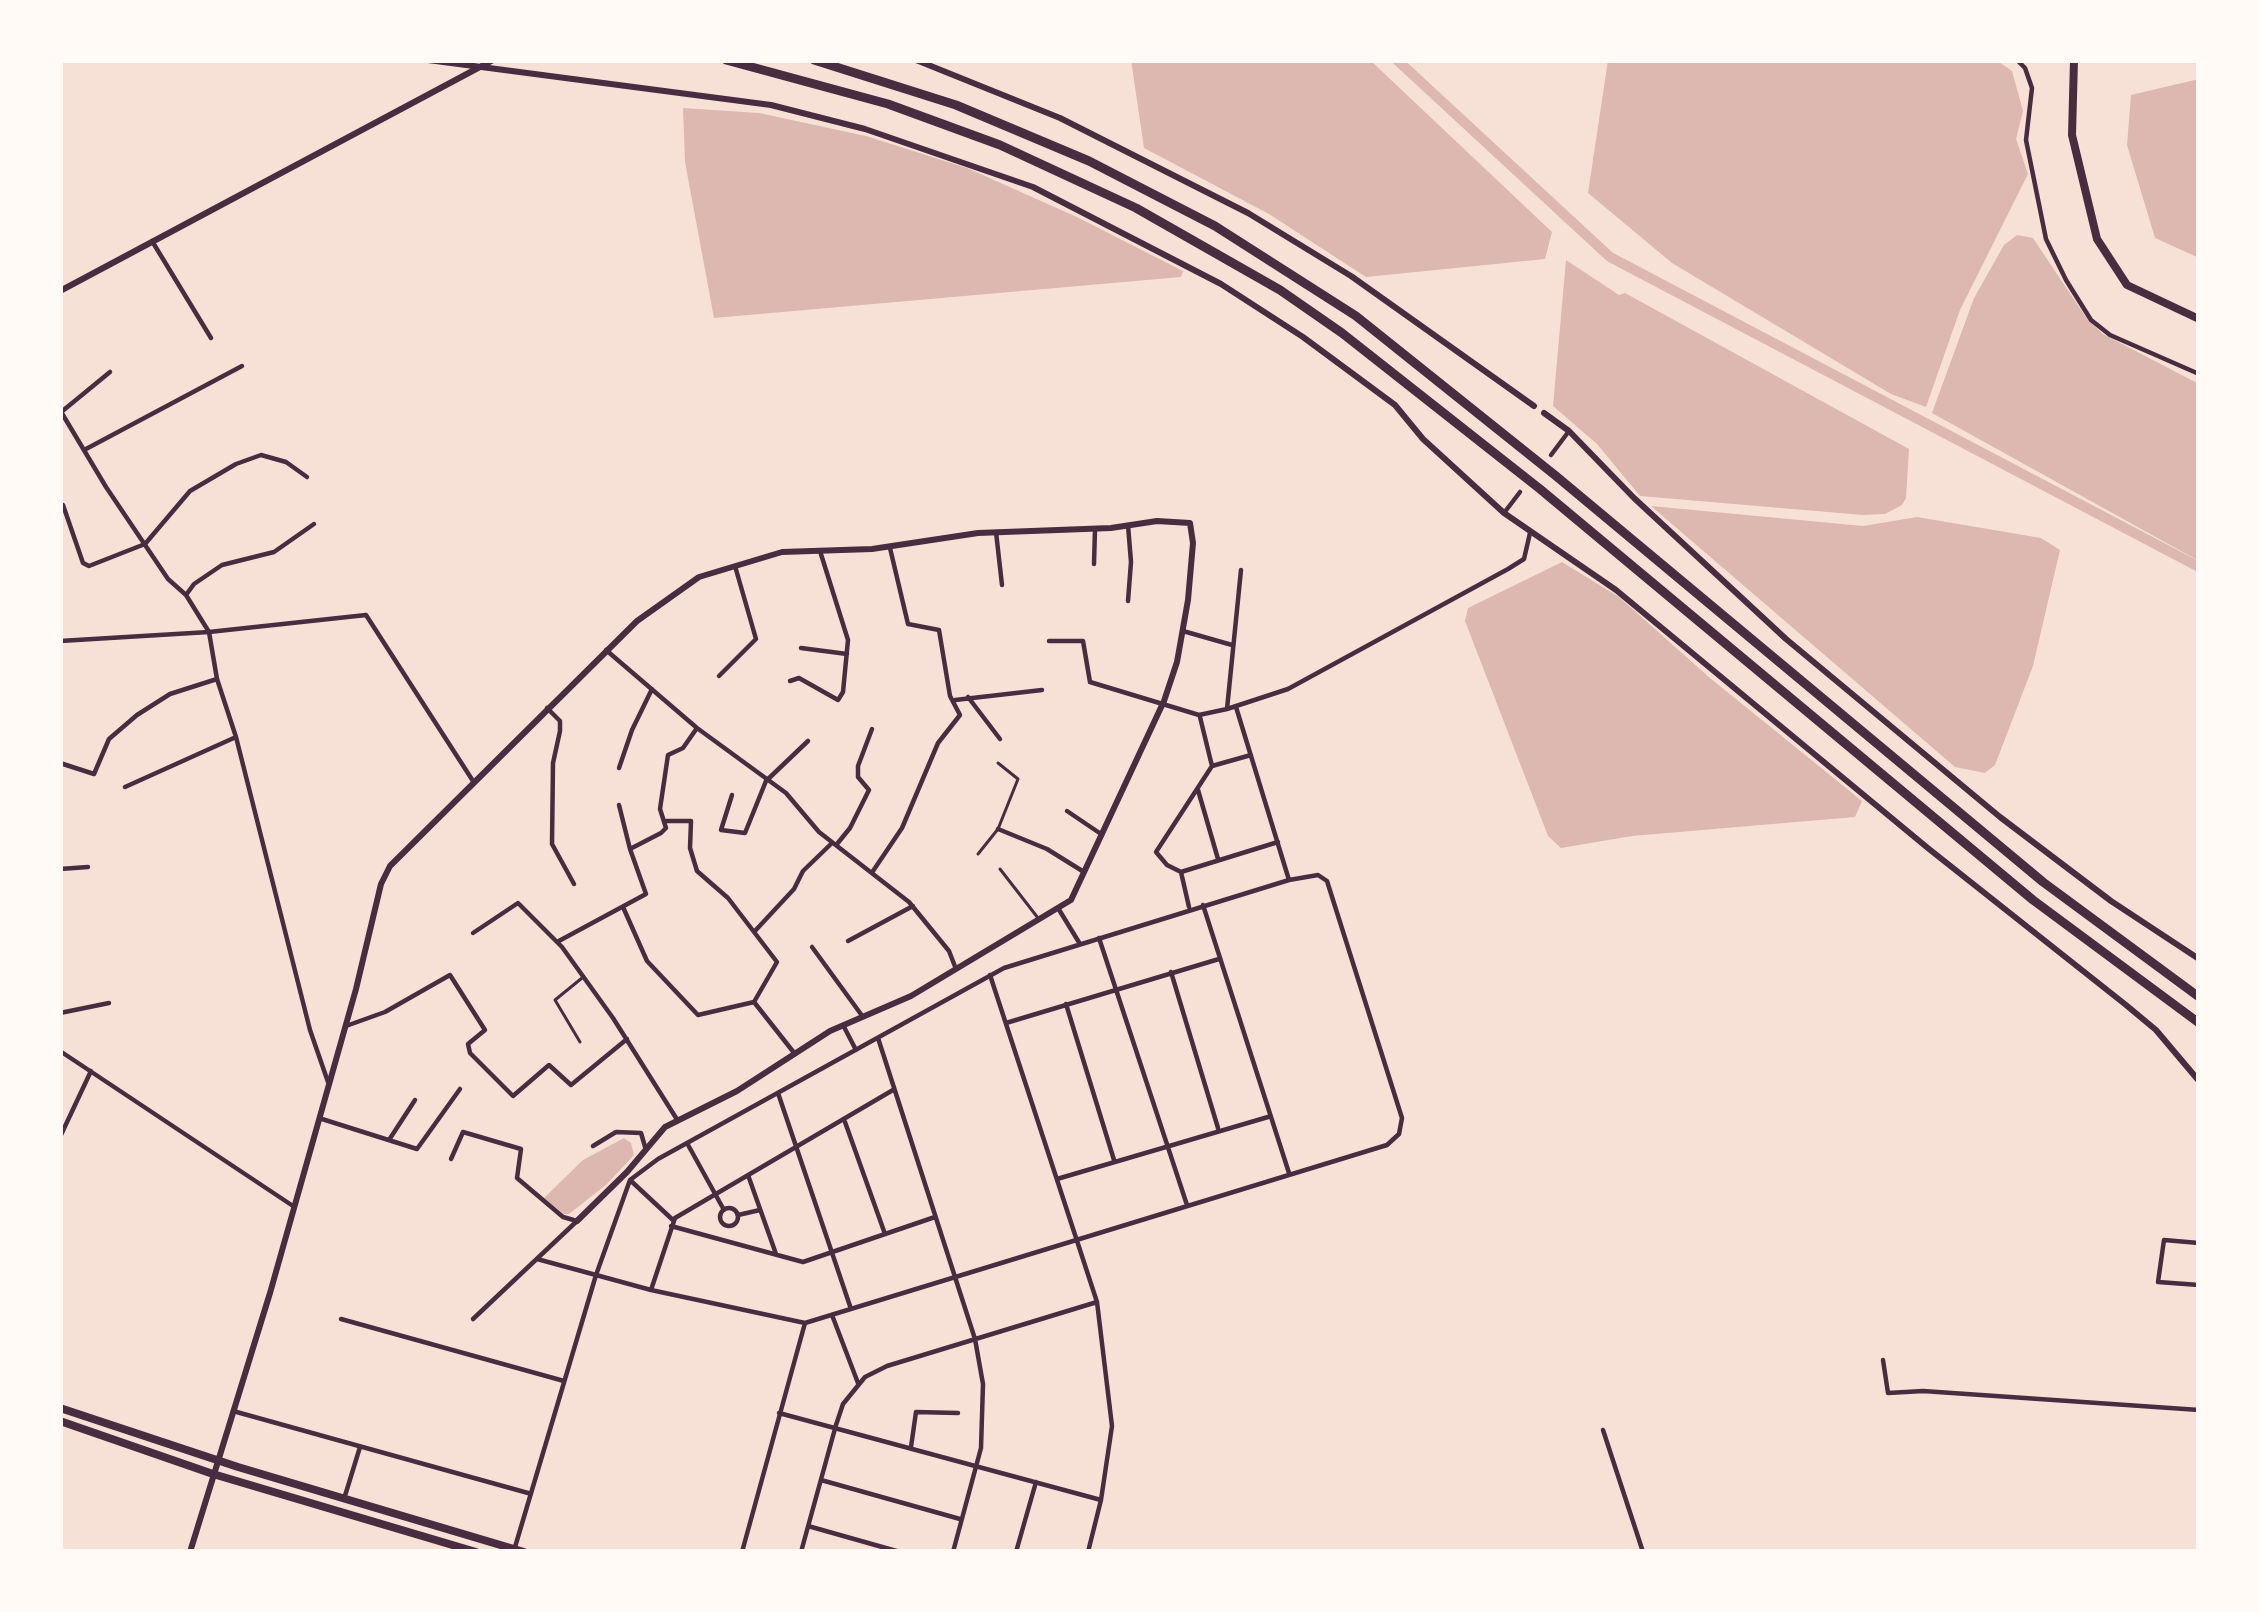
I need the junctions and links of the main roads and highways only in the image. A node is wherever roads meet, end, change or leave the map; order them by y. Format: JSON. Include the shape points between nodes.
{"nodes":[{"id":1,"x":726,"y":60,"type":"edge"},
{"id":2,"x":814,"y":60,"type":"edge"},
{"id":3,"x":2074,"y":60,"type":"edge"},
{"id":4,"x":2199,"y":319,"type":"edge"},
{"id":5,"x":2199,"y":998,"type":"edge"},
{"id":6,"x":2199,"y":1023,"type":"edge"},
{"id":7,"x":60,"y":1408,"type":"edge"},
{"id":8,"x":60,"y":1421,"type":"edge"},
{"id":9,"x":517,"y":1551,"type":"edge"},
{"id":10,"x":476,"y":1552,"type":"edge"}],
"edges":[{"from":1,"to":6,"type":"highway","via":[[889,104],[1000,145],[1152,216],[1280,290],[1540,489],[2033,900]]},
{"from":2,"to":5,"type":"highway","via":[[956,105],[1089,161],[1215,226],[1340,305],[2043,882]]},
{"from":3,"to":4,"type":"main road","via":[[2072,135],[2097,238],[2127,285]]},
{"from":7,"to":9,"type":"main road"},
{"from":8,"to":10,"type":"main road"}]}
